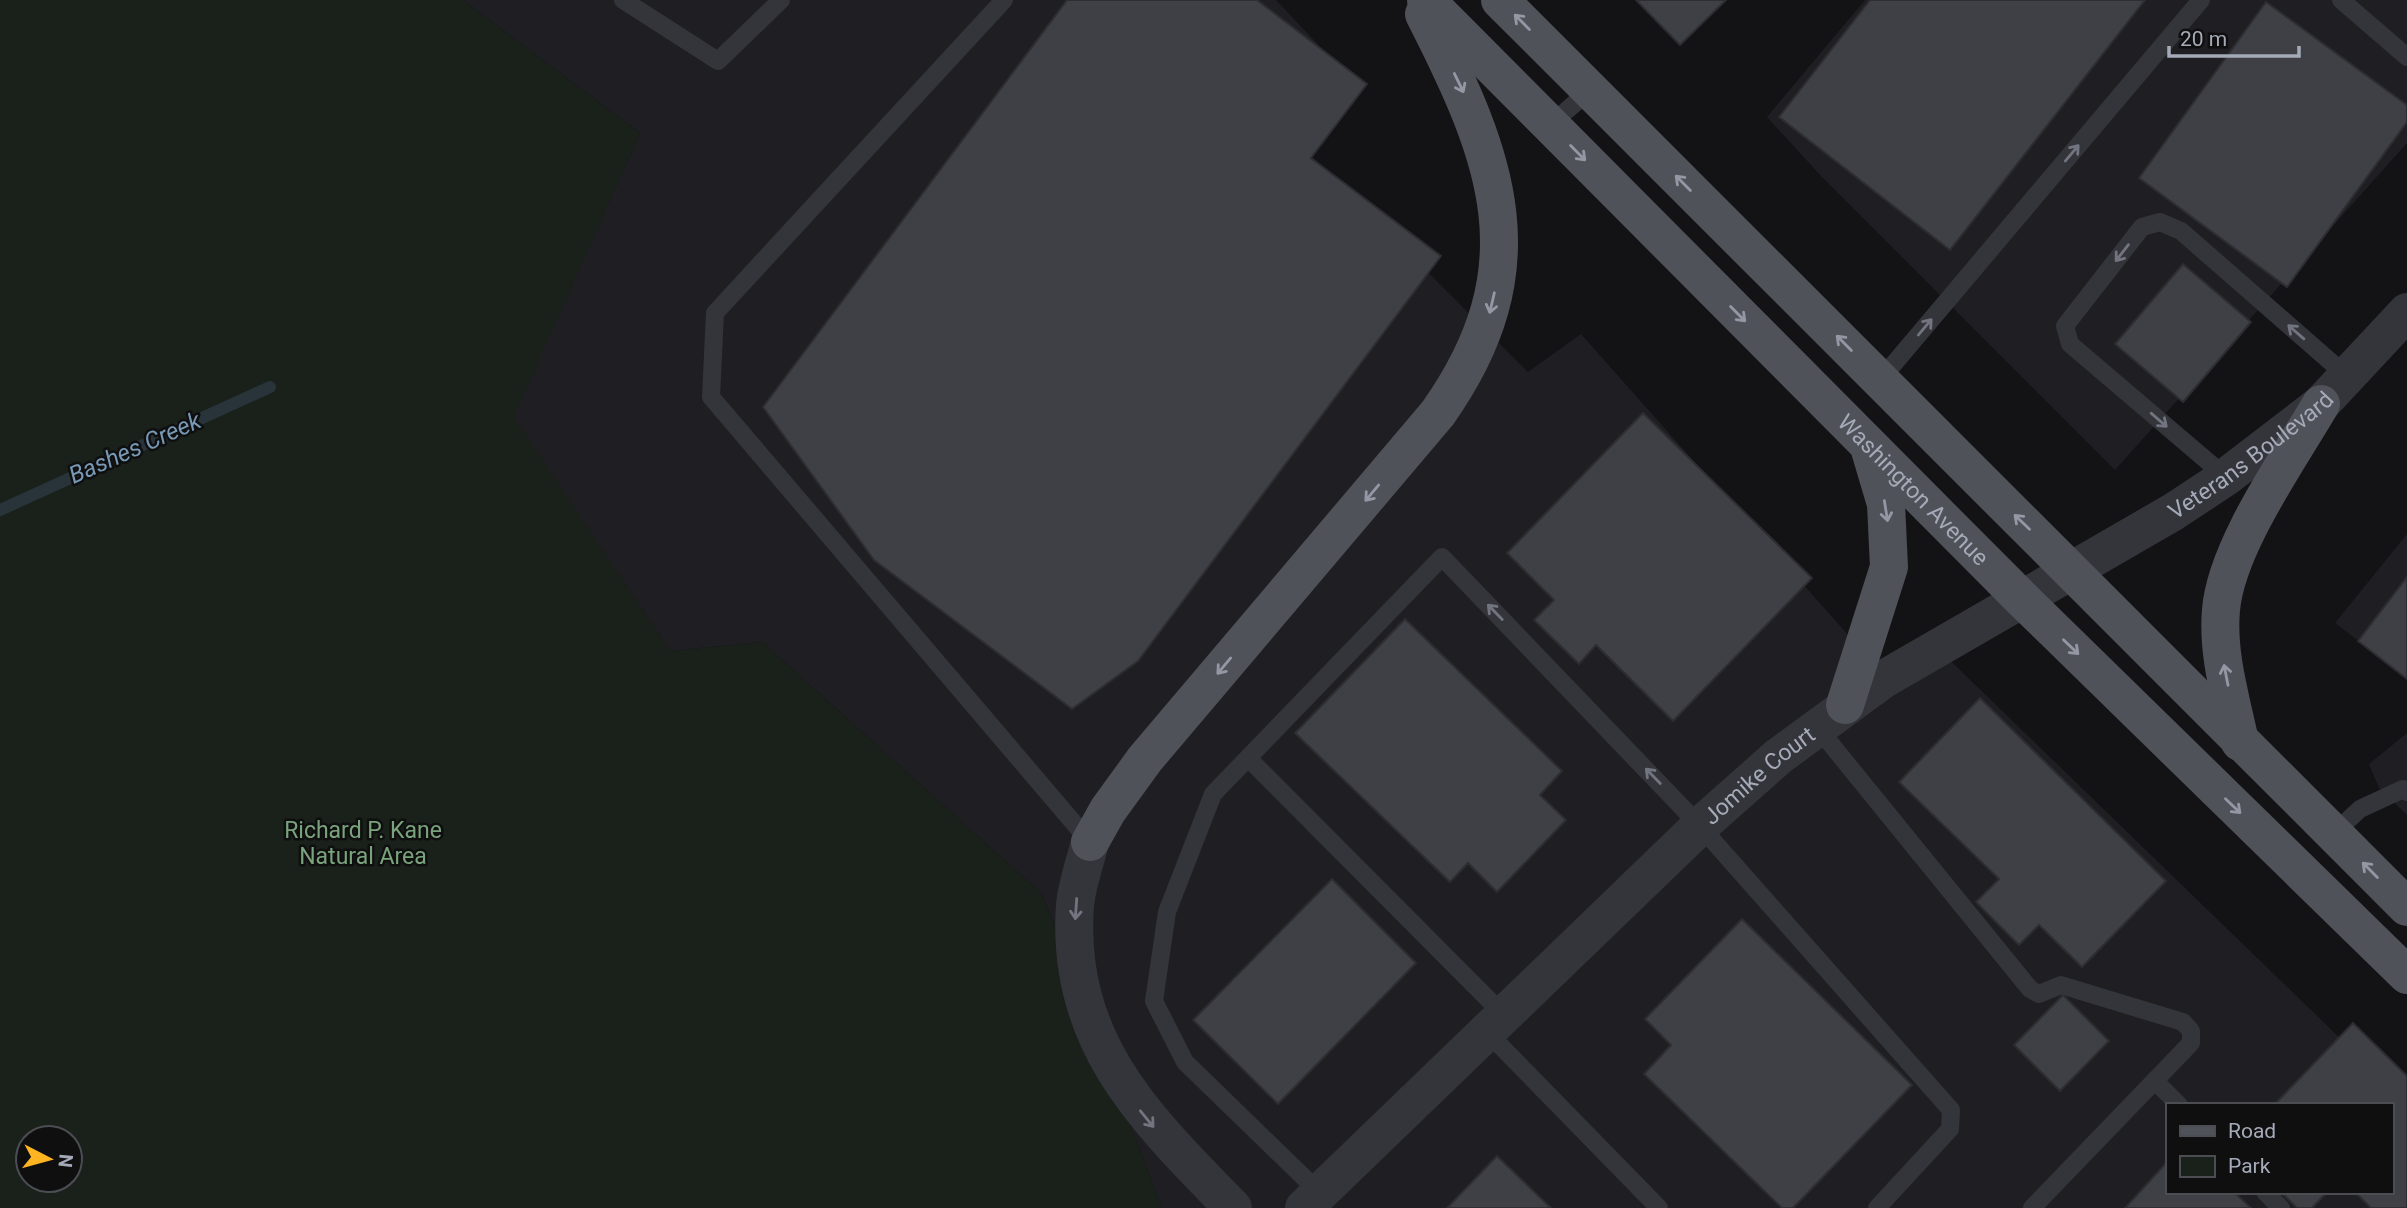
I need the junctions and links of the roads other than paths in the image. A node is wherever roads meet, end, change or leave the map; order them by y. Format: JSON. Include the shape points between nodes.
{"nodes":[{"id":1,"x":623,"y":0,"type":"edge"},
{"id":2,"x":781,"y":0,"type":"edge"},
{"id":3,"x":1004,"y":0,"type":"edge"},
{"id":4,"x":1417,"y":0,"type":"edge"},
{"id":5,"x":1426,"y":0,"type":"edge"},
{"id":6,"x":1500,"y":0,"type":"edge"},
{"id":7,"x":2201,"y":0,"type":"edge"},
{"id":8,"x":2341,"y":0,"type":"edge"},
{"id":9,"x":2407,"y":57,"type":"edge"},
{"id":10,"x":1590,"y":90,"type":"junction"},
{"id":11,"x":1550,"y":125,"type":"junction"},
{"id":12,"x":2407,"y":312,"type":"edge"},
{"id":13,"x":2348,"y":377,"type":"junction"},
{"id":14,"x":1881,"y":379,"type":"junction"},
{"id":15,"x":2321,"y":404,"type":"junction"},
{"id":16,"x":1868,"y":445,"type":"junction"},
{"id":17,"x":2226,"y":477,"type":"junction"},
{"id":18,"x":2071,"y":570,"type":"junction"},
{"id":19,"x":2022,"y":599,"type":"junction"},
{"id":20,"x":1831,"y":716,"type":"junction"},
{"id":21,"x":2240,"y":741,"type":"junction"},
{"id":22,"x":1248,"y":758,"type":"junction"},
{"id":23,"x":2407,"y":792,"type":"edge"},
{"id":24,"x":1700,"y":826,"type":"junction"},
{"id":25,"x":2333,"y":834,"type":"junction"},
{"id":26,"x":1090,"y":842,"type":"junction"},
{"id":27,"x":2407,"y":907,"type":"edge"},
{"id":28,"x":2407,"y":975,"type":"edge"},
{"id":29,"x":1495,"y":1023,"type":"junction"},
{"id":30,"x":2155,"y":1081,"type":"junction"},
{"id":31,"x":2177,"y":1103,"type":"edge"},
{"id":32,"x":2267,"y":1194,"type":"edge"},
{"id":33,"x":1312,"y":1200,"type":"edge"},
{"id":34,"x":2035,"y":1207,"type":"edge"},
{"id":35,"x":1233,"y":1208,"type":"edge"},
{"id":36,"x":1659,"y":1208,"type":"edge"},
{"id":37,"x":1877,"y":1208,"type":"edge"},
{"id":38,"x":2281,"y":1208,"type":"edge"}],
"edges":[{"from":1,"to":2,"type":"lane","via":[[718,61]]},
{"from":3,"to":26,"type":"lane","via":[[715,313],[711,397]]},
{"from":4,"to":26,"type":"main road","one_way":true,"via":[[1461,87],[1488,156],[1498,270],[1485,331],[1438,413],[1144,759]]},
{"from":5,"to":11,"type":"main road","name":"Washington Avenue"},
{"from":10,"to":6,"type":"main road","one_way":true},
{"from":14,"to":7,"type":"lane","one_way":true},
{"from":8,"to":9,"type":"lane"},
{"from":10,"to":11,"type":"lane"},
{"from":14,"to":10,"type":"main road","one_way":true},
{"from":11,"to":16,"type":"main road","name":"Washington Avenue","one_way":true},
{"from":12,"to":13,"type":"street","name":"Veterans Boulevard"},
{"from":13,"to":15,"type":"street","name":"Veterans Boulevard"},
{"from":13,"to":17,"type":"lane","one_way":true,"via":[[2181,231],[2160,222],[2142,227],[2065,326],[2070,344]]},
{"from":18,"to":14,"type":"main road","one_way":true},
{"from":15,"to":17,"type":"street","name":"Veterans Boulevard"},
{"from":21,"to":15,"type":"main road","one_way":true,"via":[[2223,661],[2221,607],[2239,550]]},
{"from":16,"to":19,"type":"main road","name":"Washington Avenue"},
{"from":16,"to":20,"type":"main road","one_way":true,"via":[[1886,504],[1889,567]]},
{"from":17,"to":18,"type":"street","name":"Veterans Boulevard"},
{"from":18,"to":19,"type":"street","name":"Jomike Court"},
{"from":18,"to":21,"type":"main road"},
{"from":19,"to":20,"type":"street","name":"Jomike Court","via":[[1922,656]]},
{"from":19,"to":28,"type":"main road","name":"Washington Avenue","one_way":true},
{"from":20,"to":24,"type":"street","name":"Jomike Court"},
{"from":20,"to":30,"type":"lane","via":[[2030,989],[2039,994],[2061,985],[2183,1022],[2191,1031],[2191,1043]]},
{"from":21,"to":25,"type":"main road"},
{"from":24,"to":22,"type":"lane","one_way":true,"via":[[1442,557]]},
{"from":22,"to":29,"type":"lane"},
{"from":22,"to":33,"type":"lane","via":[[1213,794],[1167,912],[1154,1001],[1185,1062]]},
{"from":23,"to":25,"type":"lane","via":[[2403,789],[2360,809]]},
{"from":24,"to":29,"type":"street","name":"Jomike Court"},
{"from":24,"to":37,"type":"lane","via":[[1951,1110],[1950,1129]]},
{"from":27,"to":25,"type":"main road","one_way":true},
{"from":26,"to":35,"type":"street","one_way":true,"via":[[1076,903],[1078,965],[1088,1013],[1134,1102]]},
{"from":29,"to":33,"type":"street","name":"Jomike Court"},
{"from":29,"to":36,"type":"lane"},
{"from":30,"to":31,"type":"lane"},
{"from":30,"to":34,"type":"lane"},
{"from":32,"to":38,"type":"lane"}]}
